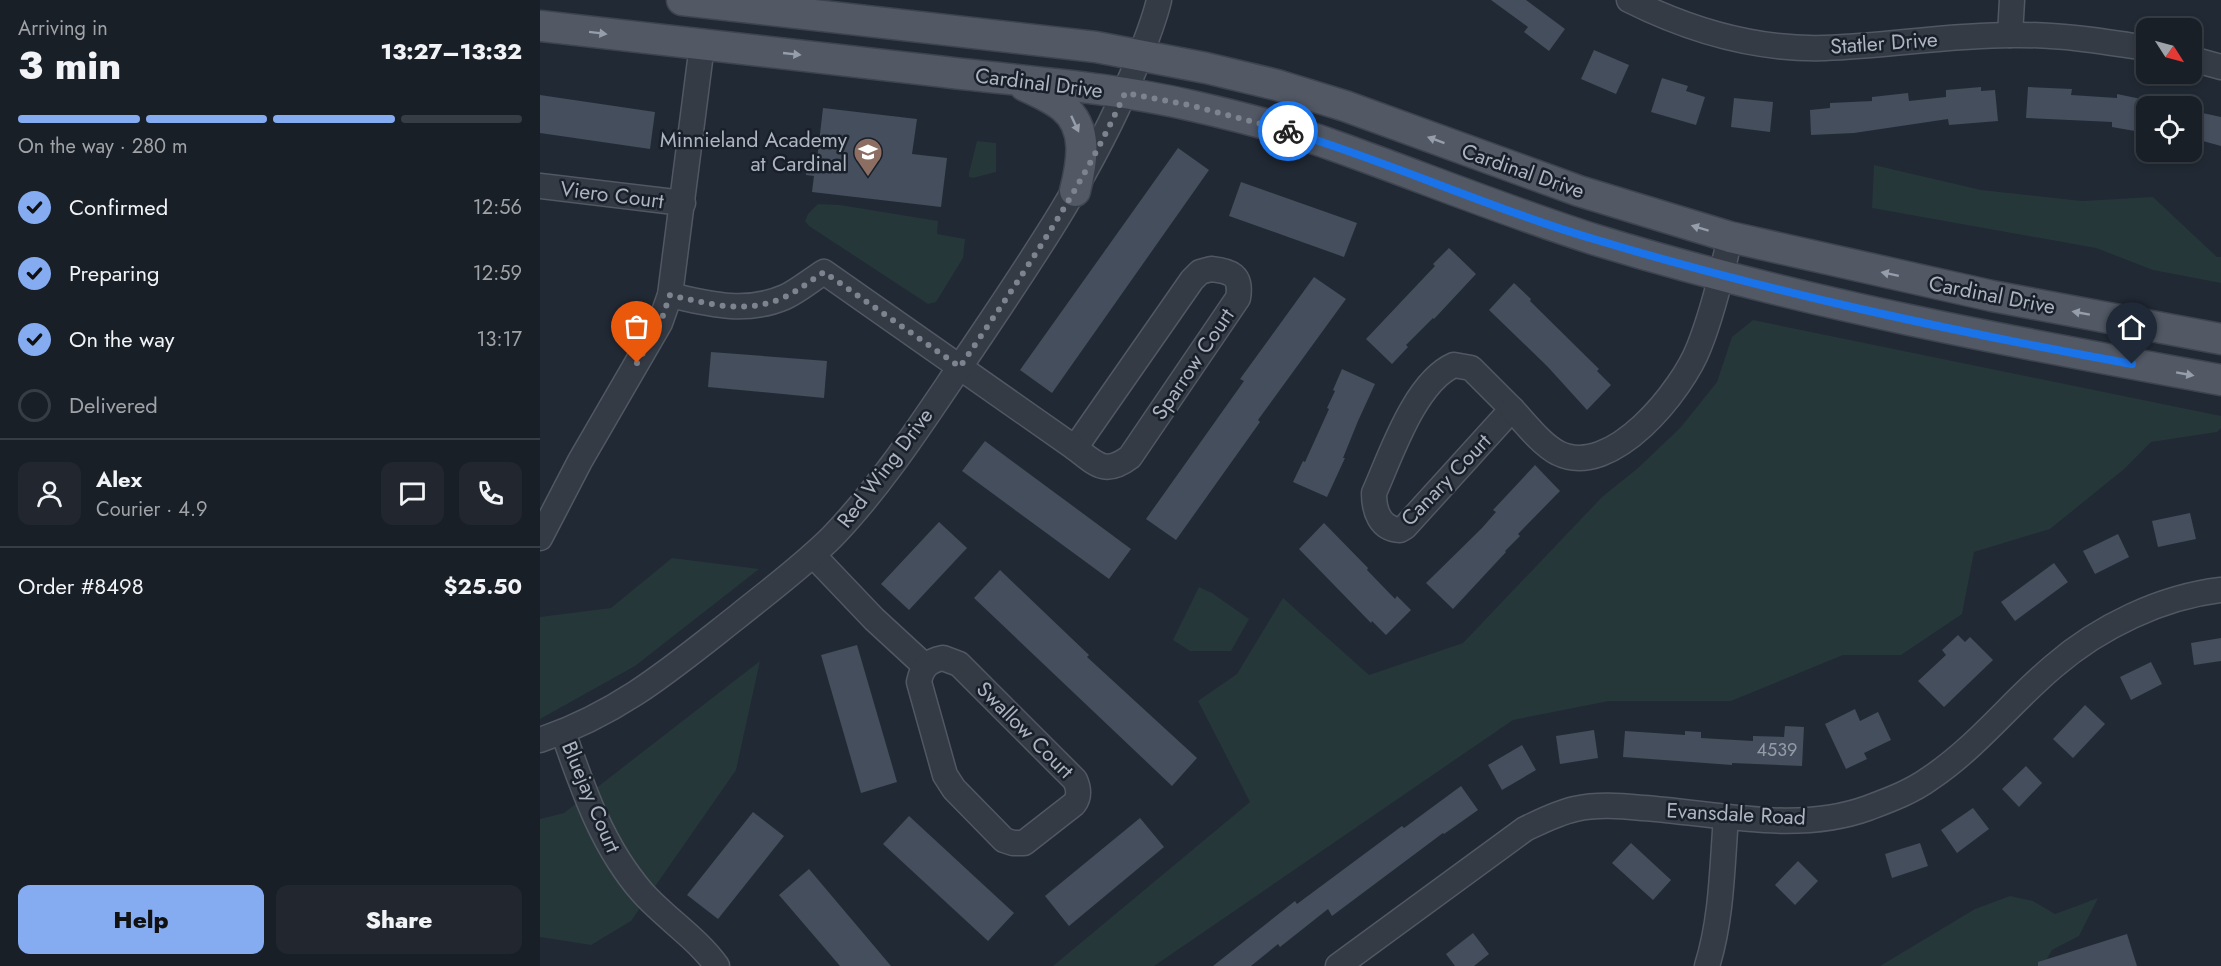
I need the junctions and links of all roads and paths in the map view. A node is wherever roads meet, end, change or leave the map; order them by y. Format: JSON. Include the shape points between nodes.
{"nodes":[{"id":1,"x":681,"y":0,"type":"edge"},
{"id":2,"x":1159,"y":0,"type":"edge"},
{"id":3,"x":1629,"y":0,"type":"edge"},
{"id":4,"x":2012,"y":0,"type":"edge"},
{"id":5,"x":540,"y":26,"type":"edge"},
{"id":6,"x":2010,"y":35,"type":"junction"},
{"id":7,"x":702,"y":45,"type":"junction"},
{"id":8,"x":2136,"y":46,"type":"edge"},
{"id":9,"x":1141,"y":54,"type":"junction"},
{"id":10,"x":2202,"y":62,"type":"edge"},
{"id":11,"x":2221,"y":67,"type":"edge"},
{"id":12,"x":1012,"y":79,"type":"junction"},
{"id":13,"x":1125,"y":93,"type":"junction"},
{"id":14,"x":540,"y":186,"type":"edge"},
{"id":15,"x":1075,"y":191,"type":"junction"},
{"id":16,"x":683,"y":203,"type":"junction"},
{"id":17,"x":1730,"y":237,"type":"junction"},
{"id":18,"x":1721,"y":275,"type":"junction"},
{"id":19,"x":670,"y":295,"type":"junction"},
{"id":20,"x":2221,"y":339,"type":"edge"},
{"id":21,"x":960,"y":367,"type":"junction"},
{"id":22,"x":2221,"y":380,"type":"edge"},
{"id":23,"x":1512,"y":410,"type":"junction"},
{"id":24,"x":1075,"y":448,"type":"junction"},
{"id":25,"x":540,"y":537,"type":"edge"},
{"id":26,"x":813,"y":555,"type":"junction"},
{"id":27,"x":2221,"y":590,"type":"edge"},
{"id":28,"x":925,"y":666,"type":"junction"},
{"id":29,"x":563,"y":732,"type":"junction"},
{"id":30,"x":540,"y":740,"type":"edge"},
{"id":31,"x":1726,"y":817,"type":"junction"},
{"id":32,"x":717,"y":966,"type":"edge"},
{"id":33,"x":1338,"y":966,"type":"edge"},
{"id":34,"x":1707,"y":966,"type":"edge"}],
"edges":[{"from":1,"to":9,"type":"main road","name":"Cardinal Drive"},
{"from":2,"to":9,"type":"street","name":"Red Wing Drive"},
{"from":3,"to":6,"type":"street","name":"Statler Drive","via":[[1689,27],[1779,46],[1824,48]]},
{"from":4,"to":6,"type":"street"},
{"from":5,"to":7,"type":"main road","name":"Cardinal Drive","one_way":true},
{"from":6,"to":8,"type":"street","name":"Statler Drive"},
{"from":7,"to":12,"type":"main road","name":"Cardinal Drive","one_way":true},
{"from":7,"to":16,"type":"street"},
{"from":9,"to":13,"type":"street","name":"Red Wing Drive"},
{"from":17,"to":9,"type":"main road","name":"Cardinal Drive","one_way":true,"via":[[1579,191],[1345,106],[1277,85]]},
{"from":10,"to":11,"type":"street"},
{"from":12,"to":13,"type":"main road","name":"Cardinal Drive"},
{"from":12,"to":15,"type":"main road","one_way":true,"via":[[1057,102],[1074,119],[1082,147]]},
{"from":13,"to":15,"type":"street","name":"Red Wing Drive"},
{"from":13,"to":18,"type":"main road","name":"Cardinal Drive","via":[[1261,123],[1594,239]]},
{"from":14,"to":16,"type":"street","name":"Viero Court"},
{"from":15,"to":21,"type":"street","name":"Red Wing Drive"},
{"from":16,"to":19,"type":"street"},
{"from":17,"to":18,"type":"street","name":"Canary Court"},
{"from":20,"to":17,"type":"main road","name":"Cardinal Drive","one_way":true,"via":[[1992,296]]},
{"from":18,"to":22,"type":"main road","name":"Cardinal Drive","one_way":true,"via":[[1845,307]]},
{"from":18,"to":23,"type":"street","name":"Canary Court","via":[[1700,346],[1687,373],[1666,401],[1619,446],[1603,454],[1582,457],[1558,453]]},
{"from":19,"to":21,"type":"street","name":"Sparrow Court","via":[[717,306],[747,308],[786,296],[824,272]]},
{"from":19,"to":25,"type":"street","via":[[660,324]]},
{"from":21,"to":24,"type":"street","name":"Sparrow Court"},
{"from":21,"to":26,"type":"street","name":"Red Wing Drive","via":[[868,498]]},
{"from":23,"to":23,"type":"street","name":"Canary Court","via":[[1405,527],[1389,528],[1380,520],[1374,493],[1415,404],[1447,368],[1471,368]]},
{"from":24,"to":24,"type":"street","name":"Sparrow Court","via":[[1098,466],[1110,468],[1130,457],[1238,298],[1240,288],[1235,276],[1227,270],[1211,269],[1192,280]]},
{"from":26,"to":28,"type":"street"},
{"from":26,"to":29,"type":"street","name":"Red Wing Drive","via":[[657,681],[621,704]]},
{"from":27,"to":31,"type":"street","name":"Evansdale Road","via":[[2135,615],[2106,630],[2052,667],[1952,763],[1896,797],[1834,817]]},
{"from":28,"to":28,"type":"street","name":"Swallow Court","via":[[944,658],[959,664],[1076,780],[1079,789],[1074,804],[1024,843],[1004,840],[945,775],[919,682]]},
{"from":29,"to":30,"type":"street","name":"Red Wing Drive"},
{"from":29,"to":32,"type":"street","name":"Bluejay Court","via":[[601,829],[622,868]]},
{"from":31,"to":33,"type":"street","name":"Evansdale Road","via":[[1604,805],[1550,817],[1525,830]]},
{"from":31,"to":34,"type":"street","via":[[1718,914]]}]}
